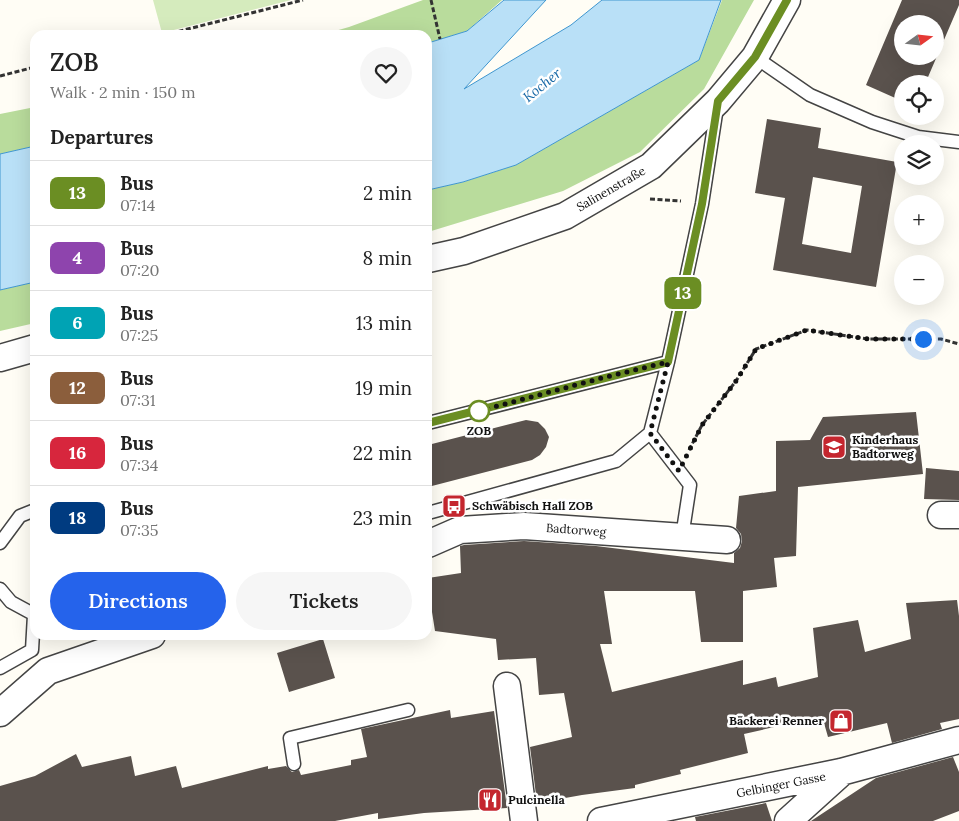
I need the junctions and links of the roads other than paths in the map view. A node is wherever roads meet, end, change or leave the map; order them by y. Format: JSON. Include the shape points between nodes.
{"nodes":[{"id":1,"x":787,"y":0,"type":"edge"},
{"id":2,"x":755,"y":57,"type":"junction"},
{"id":3,"x":718,"y":101,"type":"junction"},
{"id":4,"x":959,"y":142,"type":"edge"},
{"id":5,"x":432,"y":258,"type":"edge"},
{"id":6,"x":30,"y":349,"type":"edge"},
{"id":7,"x":0,"y":358,"type":"edge"},
{"id":8,"x":668,"y":362,"type":"junction"},
{"id":9,"x":432,"y":422,"type":"edge"},
{"id":10,"x":650,"y":433,"type":"junction"},
{"id":11,"x":30,"y":512,"type":"edge"},
{"id":12,"x":432,"y":512,"type":"edge"},
{"id":13,"x":682,"y":537,"type":"junction"},
{"id":14,"x":726,"y":540,"type":"dead end"},
{"id":15,"x":432,"y":542,"type":"edge"},
{"id":16,"x":0,"y":543,"type":"edge"},
{"id":17,"x":0,"y":589,"type":"edge"},
{"id":18,"x":30,"y":612,"type":"edge"},
{"id":19,"x":38,"y":640,"type":"edge"},
{"id":20,"x":130,"y":640,"type":"edge"},
{"id":21,"x":40,"y":660,"type":"junction"},
{"id":22,"x":0,"y":668,"type":"edge"},
{"id":23,"x":507,"y":686,"type":"dead end"},
{"id":24,"x":408,"y":710,"type":"dead end"},
{"id":25,"x":0,"y":713,"type":"edge"},
{"id":26,"x":959,"y":740,"type":"edge"},
{"id":27,"x":294,"y":764,"type":"dead end"},
{"id":28,"x":841,"y":772,"type":"junction"},
{"id":29,"x":524,"y":821,"type":"edge"},
{"id":30,"x":601,"y":821,"type":"edge"},
{"id":31,"x":788,"y":821,"type":"edge"}],
"edges":[{"from":1,"to":2,"type":"street","name":"Salinenstraße"},
{"from":2,"to":3,"type":"street","name":"Salinenstraße"},
{"from":2,"to":4,"type":"lane","via":[[810,95],[872,122],[918,137]]},
{"from":3,"to":5,"type":"street","name":"Salinenstraße","via":[[651,166],[565,216],[464,251]]},
{"from":3,"to":8,"type":"lane","via":[[702,204]]},
{"from":6,"to":7,"type":"street"},
{"from":8,"to":9,"type":"lane"},
{"from":8,"to":10,"type":"lane"},
{"from":10,"to":12,"type":"lane","via":[[616,462]]},
{"from":10,"to":13,"type":"lane","via":[[690,485]]},
{"from":11,"to":16,"type":"lane","via":[[20,516]]},
{"from":13,"to":14,"type":"street","name":"Badtorweg"},
{"from":13,"to":15,"type":"street","name":"Badtorweg","via":[[524,526],[460,530]]},
{"from":17,"to":18,"type":"lane","via":[[10,602]]},
{"from":19,"to":21,"type":"lane"},
{"from":20,"to":21,"type":"street"},
{"from":21,"to":22,"type":"lane"},
{"from":21,"to":25,"type":"street"},
{"from":23,"to":29,"type":"street"},
{"from":24,"to":27,"type":"lane","via":[[290,738]]},
{"from":26,"to":28,"type":"street","name":"Gelbinger Gasse"},
{"from":28,"to":30,"type":"street","name":"Gelbinger Gasse"},
{"from":28,"to":31,"type":"street"}]}
